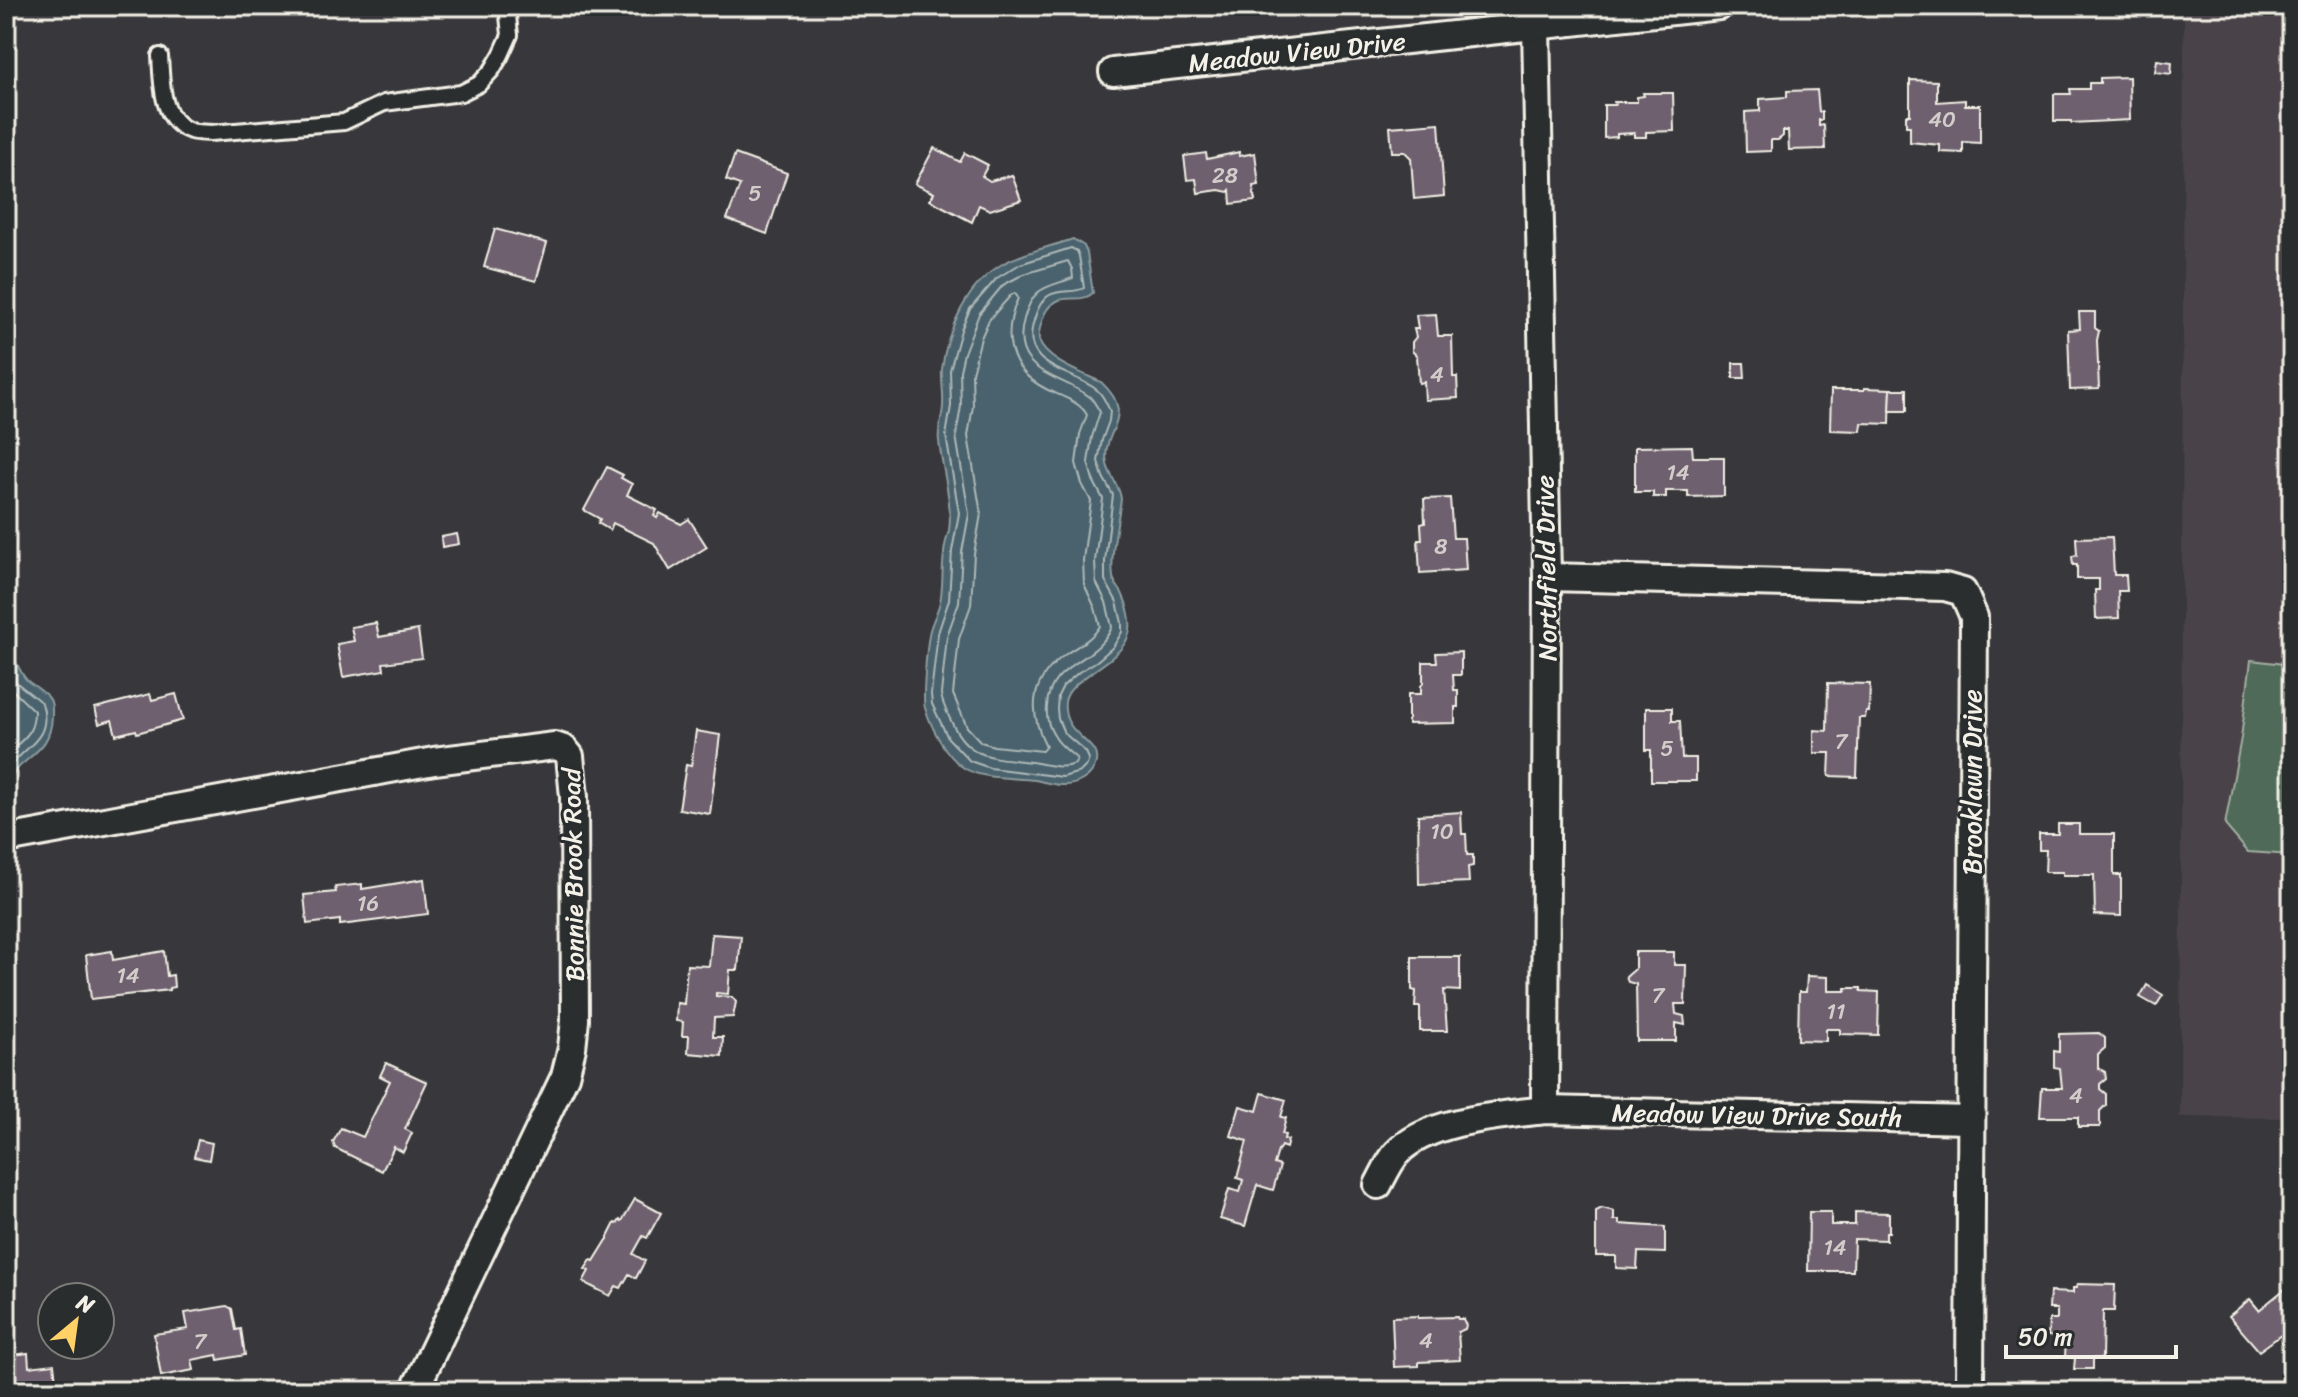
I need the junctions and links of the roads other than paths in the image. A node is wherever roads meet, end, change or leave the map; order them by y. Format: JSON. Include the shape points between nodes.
{"nodes":[{"id":1,"x":507,"y":6,"type":"edge"},
{"id":2,"x":1719,"y":6,"type":"edge"},
{"id":3,"x":1536,"y":26,"type":"junction"},
{"id":4,"x":160,"y":56,"type":"dead end"},
{"id":5,"x":1113,"y":72,"type":"dead end"},
{"id":6,"x":1547,"y":577,"type":"junction"},
{"id":7,"x":6,"y":839,"type":"edge"},
{"id":8,"x":1545,"y":1110,"type":"junction"},
{"id":9,"x":1970,"y":1120,"type":"junction"},
{"id":10,"x":1378,"y":1185,"type":"dead end"},
{"id":11,"x":1969,"y":1379,"type":"edge"},
{"id":12,"x":414,"y":1391,"type":"edge"}],
"edges":[{"from":1,"to":4,"type":"lane","via":[[510,35],[479,84],[461,93],[384,103],[344,122],[192,131],[169,113]]},
{"from":2,"to":3,"type":"street","name":"Meadow View Drive"},
{"from":3,"to":5,"type":"street","name":"Meadow View Drive"},
{"from":3,"to":6,"type":"street","name":"Northfield Drive"},
{"from":6,"to":8,"type":"street","name":"Northfield Drive"},
{"from":6,"to":9,"type":"street","name":"Brooklawn Drive","via":[[1945,587],[1963,592],[1974,617]]},
{"from":7,"to":12,"type":"street","name":"Bonnie Brook Road","via":[[449,759],[555,746],[570,756],[576,927],[572,1048],[565,1076]]},
{"from":8,"to":9,"type":"street","name":"Meadow View Drive South"},
{"from":8,"to":10,"type":"street","name":"Meadow View Drive South","via":[[1425,1133],[1397,1152]]},
{"from":9,"to":11,"type":"street","name":"Brooklawn Drive"}]}
